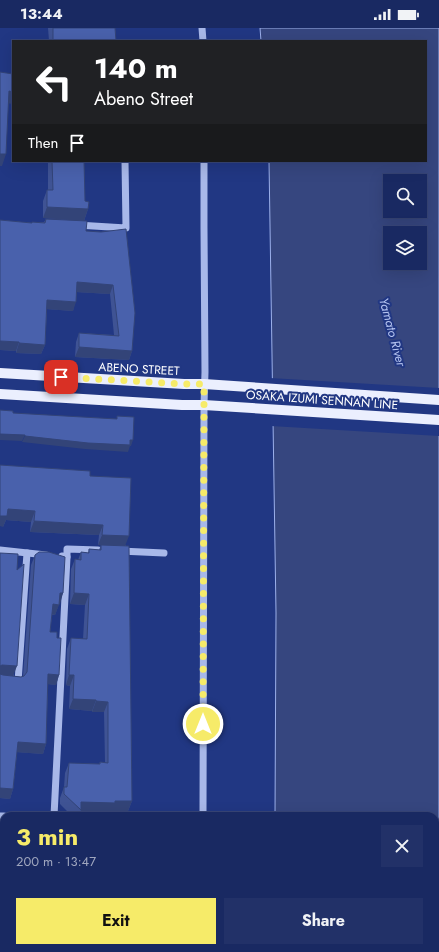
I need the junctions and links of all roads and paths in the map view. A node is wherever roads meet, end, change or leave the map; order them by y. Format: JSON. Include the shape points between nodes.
{"nodes":[{"id":1,"x":202,"y":28,"type":"edge"},
{"id":2,"x":203,"y":40,"type":"edge"},
{"id":3,"x":125,"y":162,"type":"edge"},
{"id":4,"x":204,"y":162,"type":"edge"},
{"id":5,"x":71,"y":225,"type":"edge"},
{"id":6,"x":0,"y":373,"type":"edge"},
{"id":7,"x":204,"y":384,"type":"junction"},
{"id":8,"x":0,"y":394,"type":"edge"},
{"id":9,"x":439,"y":400,"type":"edge"},
{"id":10,"x":204,"y":405,"type":"junction"},
{"id":11,"x":439,"y":420,"type":"edge"},
{"id":12,"x":0,"y":550,"type":"edge"},
{"id":13,"x":27,"y":553,"type":"junction"},
{"id":14,"x":164,"y":553,"type":"dead end"},
{"id":15,"x":67,"y":557,"type":"junction"},
{"id":16,"x":0,"y":680,"type":"edge"},
{"id":17,"x":54,"y":812,"type":"edge"},
{"id":18,"x":203,"y":812,"type":"edge"}],
"edges":[{"from":1,"to":2,"type":"street"},
{"from":3,"to":5,"type":"street","via":[[126,228]]},
{"from":4,"to":7,"type":"street"},
{"from":6,"to":7,"type":"main road","name":"ABENO STREET"},
{"from":7,"to":9,"type":"main road","name":"OSAKA IZUMI SENNAN LINE"},
{"from":7,"to":10,"type":"street"},
{"from":8,"to":10,"type":"main road"},
{"from":10,"to":11,"type":"main road","name":"OSAKA IZUMI SENNAN LINE"},
{"from":10,"to":18,"type":"street"},
{"from":12,"to":13,"type":"street"},
{"from":13,"to":15,"type":"street"},
{"from":13,"to":16,"type":"street","via":[[18,682]]},
{"from":14,"to":15,"type":"street","via":[[67,549]]},
{"from":15,"to":17,"type":"street"}]}
